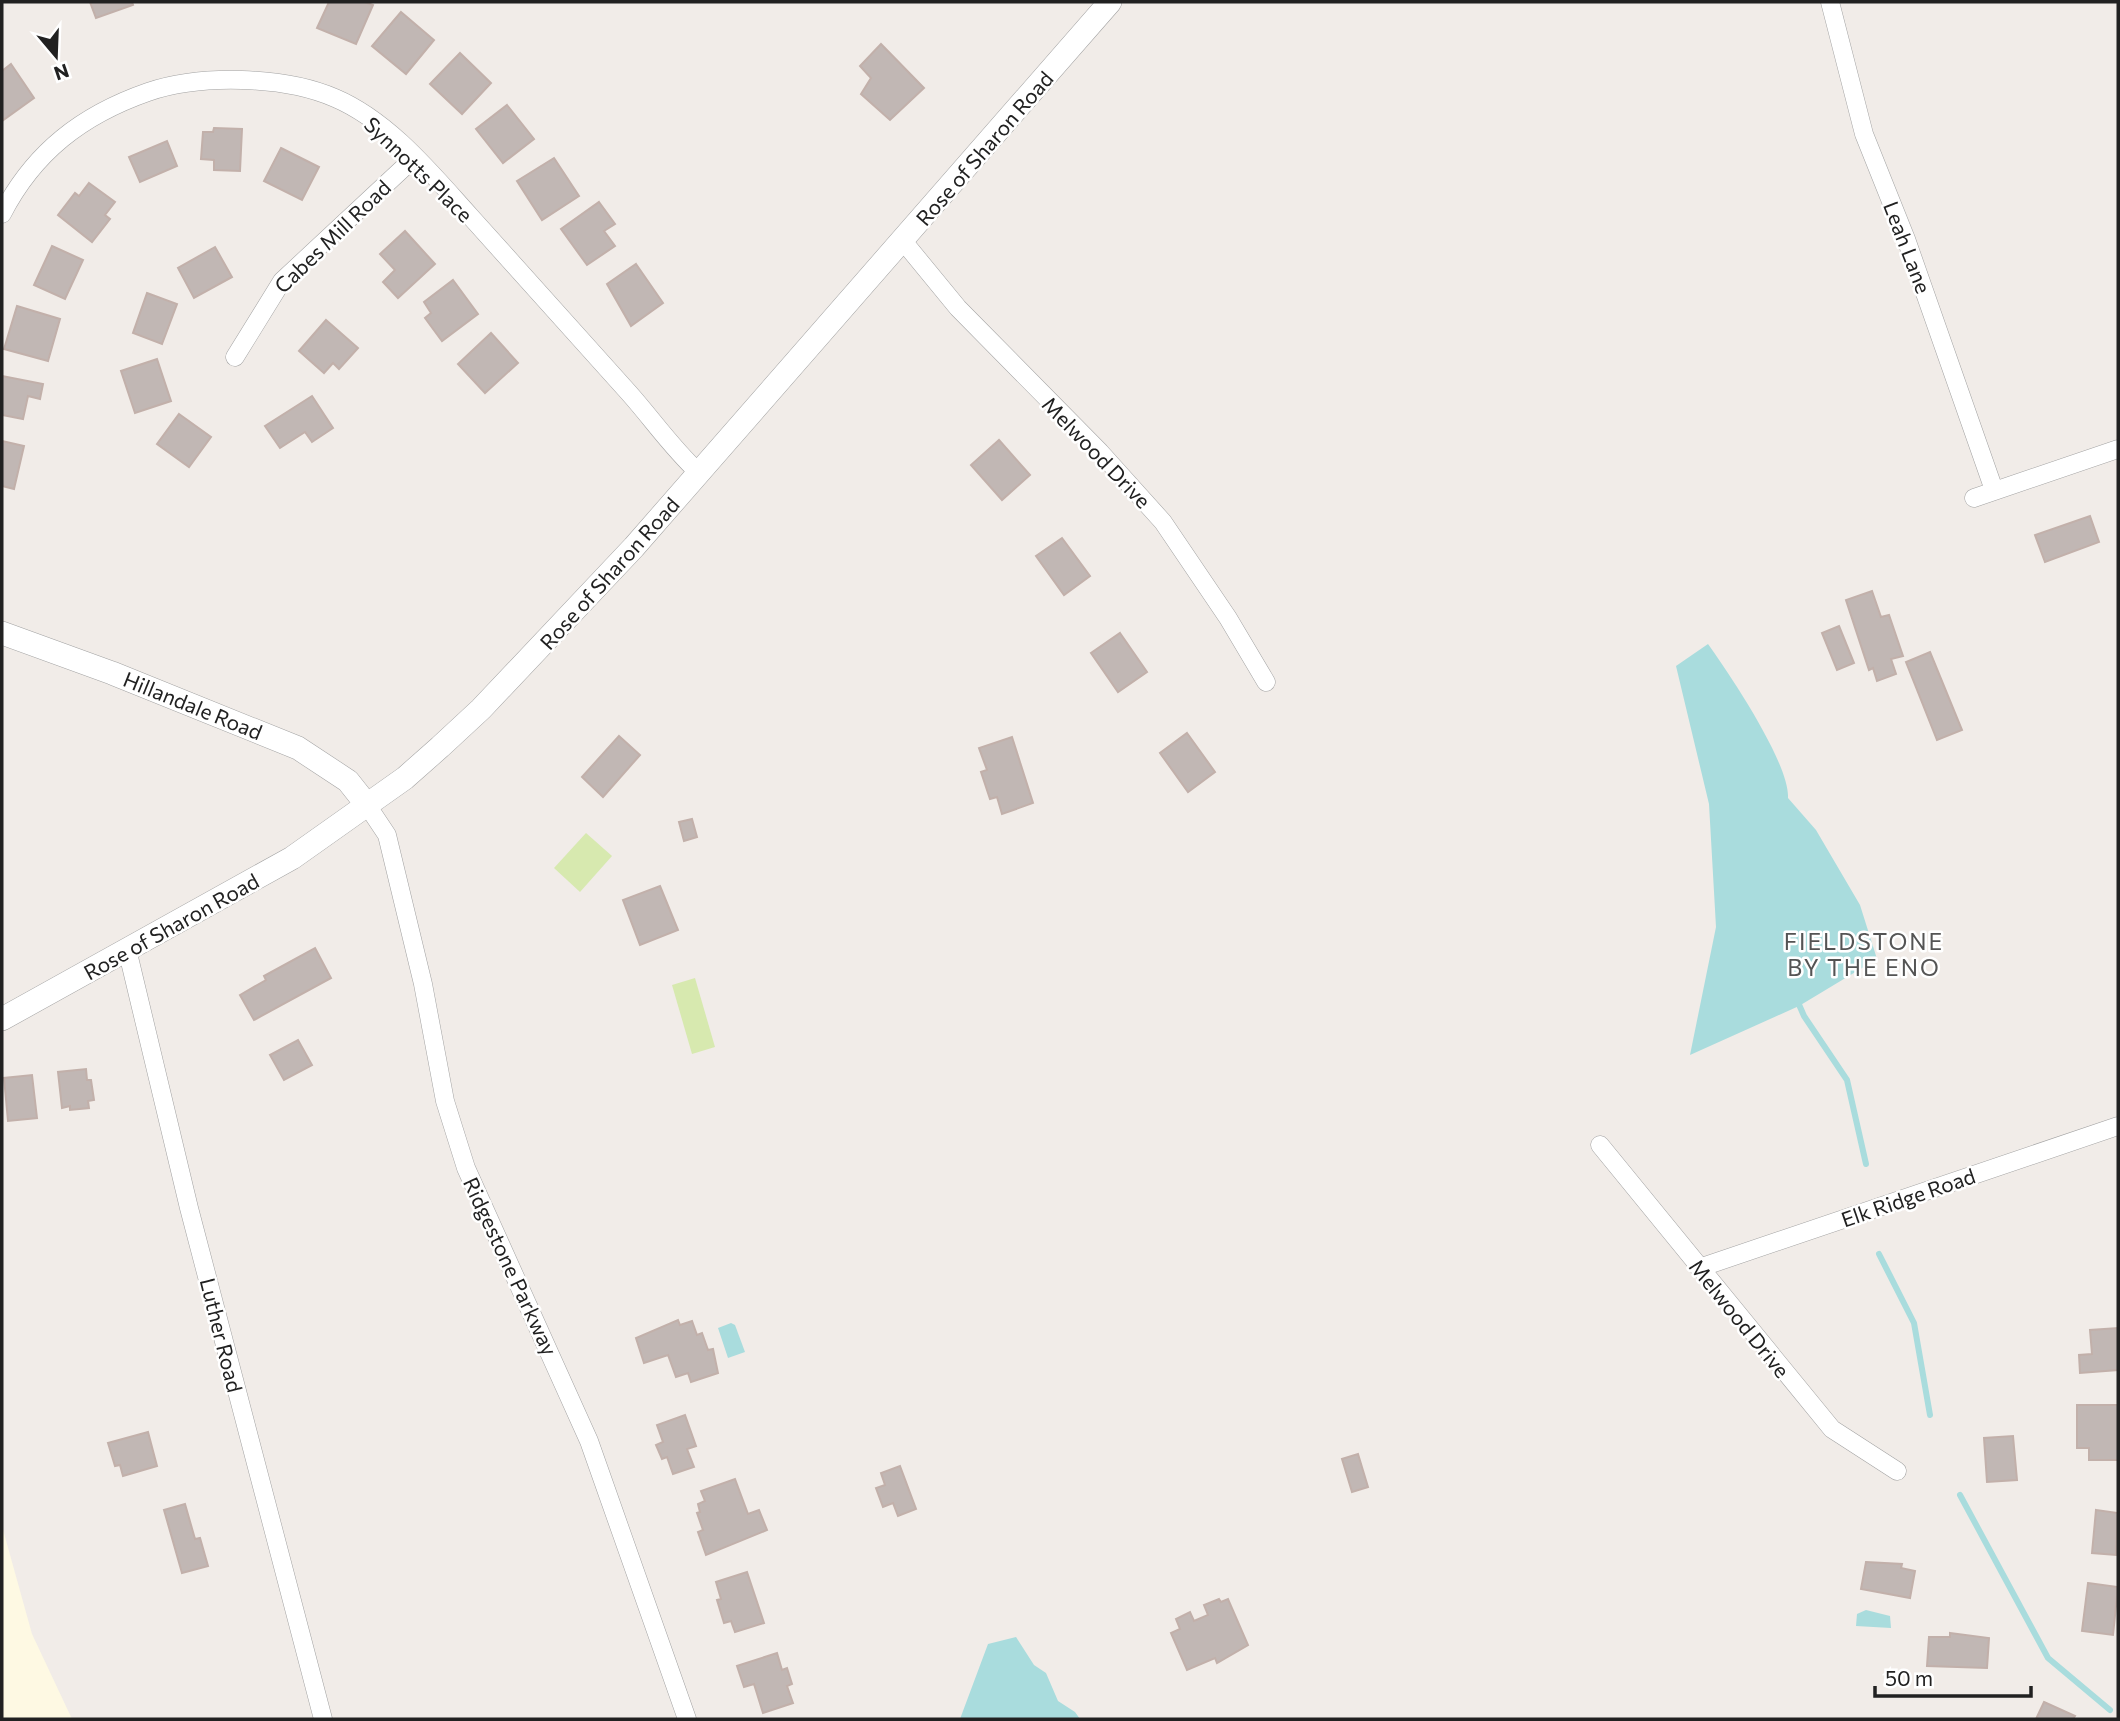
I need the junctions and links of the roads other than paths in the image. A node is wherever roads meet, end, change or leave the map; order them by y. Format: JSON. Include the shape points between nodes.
{"nodes":[{"id":1,"x":1110,"y":2,"type":"edge"},
{"id":2,"x":1830,"y":2,"type":"edge"},
{"id":3,"x":414,"y":158,"type":"junction"},
{"id":4,"x":2,"y":214,"type":"edge"},
{"id":5,"x":903,"y":242,"type":"junction"},
{"id":6,"x":235,"y":357,"type":"dead end"},
{"id":7,"x":2118,"y":449,"type":"edge"},
{"id":8,"x":699,"y":473,"type":"junction"},
{"id":9,"x":1994,"y":490,"type":"junction"},
{"id":10,"x":1974,"y":498,"type":"dead end"},
{"id":11,"x":2,"y":633,"type":"edge"},
{"id":12,"x":1266,"y":682,"type":"dead end"},
{"id":13,"x":367,"y":806,"type":"junction"},
{"id":14,"x":127,"y":949,"type":"junction"},
{"id":15,"x":2,"y":1018,"type":"edge"},
{"id":16,"x":2118,"y":1126,"type":"edge"},
{"id":17,"x":1600,"y":1145,"type":"dead end"},
{"id":18,"x":1699,"y":1268,"type":"junction"},
{"id":19,"x":1897,"y":1471,"type":"dead end"},
{"id":20,"x":323,"y":1719,"type":"edge"},
{"id":21,"x":687,"y":1719,"type":"edge"}],
"edges":[{"from":1,"to":5,"type":"street","name":"Rose of Sharon Road"},
{"from":2,"to":9,"type":"street","name":"Leah Lane","via":[[1864,134]]},
{"from":3,"to":4,"type":"street","name":"Synnotts Place","via":[[383,129],[337,98],[255,82],[197,80],[133,97],[70,133],[34,161]]},
{"from":3,"to":6,"type":"street","name":"Cabes Mill Road","via":[[282,281]]},
{"from":3,"to":8,"type":"street","name":"Synnotts Place"},
{"from":5,"to":8,"type":"street","name":"Rose of Sharon Road"},
{"from":5,"to":12,"type":"street","name":"Melwood Drive","via":[[958,307],[1163,522]]},
{"from":7,"to":9,"type":"street"},
{"from":8,"to":13,"type":"street","name":"Rose of Sharon Road","via":[[481,709]]},
{"from":9,"to":10,"type":"street"},
{"from":11,"to":13,"type":"street","name":"Hillandale Road","via":[[298,748],[348,781]]},
{"from":13,"to":14,"type":"street","name":"Rose of Sharon Road","via":[[292,858]]},
{"from":13,"to":21,"type":"street","name":"Ridgestone Parkway","via":[[387,835],[445,1101],[466,1168],[589,1441]]},
{"from":14,"to":15,"type":"street","name":"Rose of Sharon Road"},
{"from":14,"to":20,"type":"street","name":"Luther Road","via":[[189,1208]]},
{"from":16,"to":18,"type":"street","name":"Elk Ridge Road"},
{"from":17,"to":18,"type":"street","name":"Melwood Drive"},
{"from":18,"to":19,"type":"street","name":"Melwood Drive","via":[[1832,1429]]}]}
